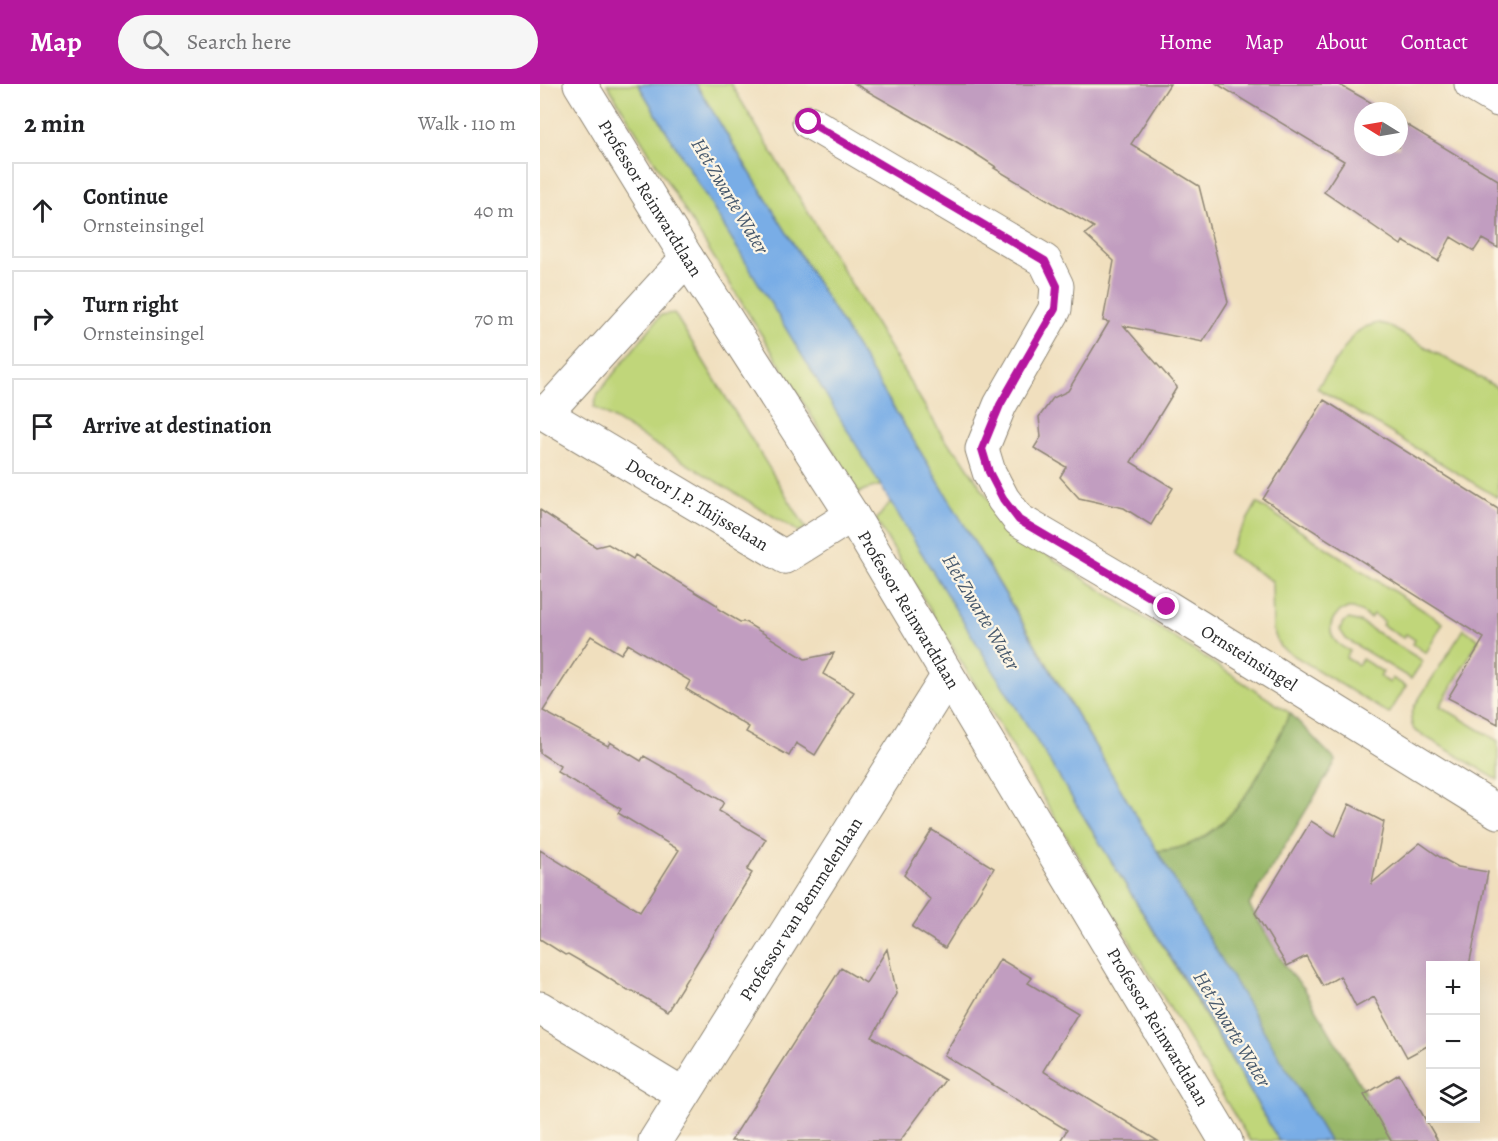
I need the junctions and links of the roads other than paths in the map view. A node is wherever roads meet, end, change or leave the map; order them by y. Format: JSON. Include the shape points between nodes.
{"nodes":[{"id":1,"x":580,"y":84,"type":"edge"},
{"id":2,"x":1471,"y":84,"type":"edge"},
{"id":3,"x":1498,"y":100,"type":"edge"},
{"id":4,"x":809,"y":122,"type":"dead end"},
{"id":5,"x":687,"y":258,"type":"junction"},
{"id":6,"x":543,"y":413,"type":"edge"},
{"id":7,"x":852,"y":515,"type":"junction"},
{"id":8,"x":947,"y":676,"type":"junction"},
{"id":9,"x":1498,"y":812,"type":"edge"},
{"id":10,"x":540,"y":1008,"type":"edge"},
{"id":11,"x":683,"y":1095,"type":"junction"},
{"id":12,"x":655,"y":1141,"type":"edge"},
{"id":13,"x":1226,"y":1141,"type":"edge"}],
"edges":[{"from":1,"to":5,"type":"street","name":"Professor Reinwardtlaan"},
{"from":2,"to":3,"type":"street"},
{"from":4,"to":9,"type":"street","name":"Ornsteinsingel","via":[[1045,261],[1057,286],[1055,309],[1000,405],[982,449],[1003,499],[1019,520]]},
{"from":5,"to":6,"type":"street"},
{"from":5,"to":7,"type":"street","name":"Professor Reinwardtlaan"},
{"from":6,"to":7,"type":"street","name":"Doctor J.P. Thijsselaan","via":[[785,557]]},
{"from":7,"to":8,"type":"street","name":"Professor Reinwardtlaan"},
{"from":8,"to":11,"type":"street","name":"Professor van Bemmelenlaan"},
{"from":8,"to":13,"type":"street","name":"Professor Reinwardtlaan"},
{"from":10,"to":11,"type":"street"},
{"from":11,"to":12,"type":"street","name":"Professor van Bemmelenlaan"}]}
